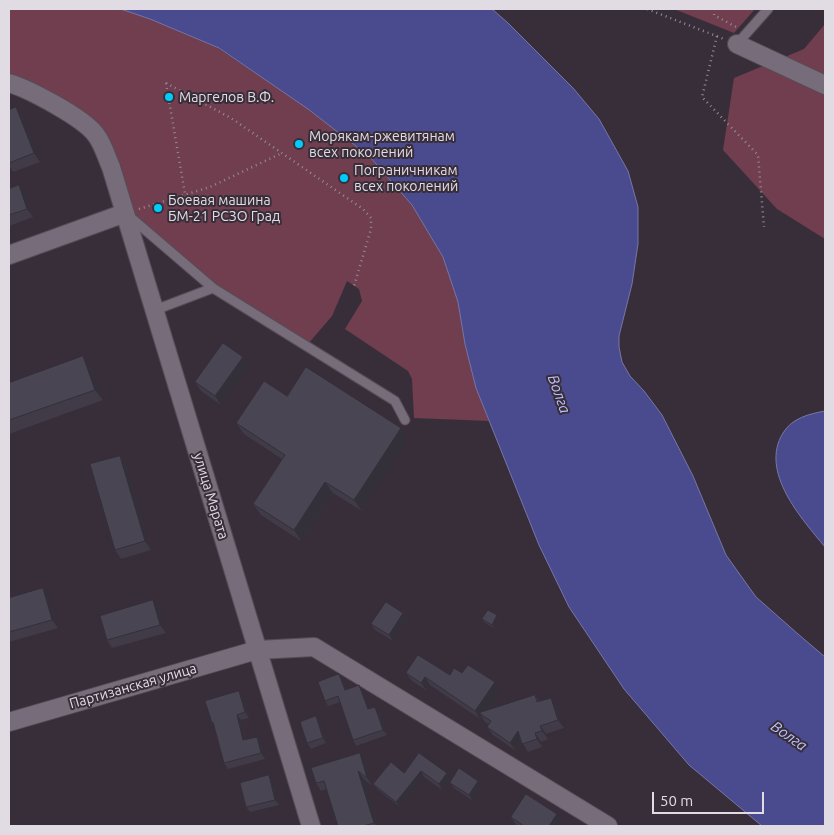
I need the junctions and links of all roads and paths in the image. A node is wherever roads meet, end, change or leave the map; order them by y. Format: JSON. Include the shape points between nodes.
{"nodes":[{"id":1,"x":647,"y":9,"type":"edge"},
{"id":2,"x":715,"y":9,"type":"edge"},
{"id":3,"x":768,"y":9,"type":"edge"},
{"id":4,"x":717,"y":36,"type":"junction"},
{"id":5,"x":742,"y":39,"type":"junction"},
{"id":6,"x":9,"y":83,"type":"edge"},
{"id":7,"x":825,"y":85,"type":"edge"},
{"id":8,"x":283,"y":153,"type":"junction"},
{"id":9,"x":185,"y":194,"type":"junction"},
{"id":10,"x":125,"y":213,"type":"junction"},
{"id":11,"x":764,"y":227,"type":"dead end"},
{"id":12,"x":9,"y":255,"type":"edge"},
{"id":13,"x":354,"y":286,"type":"dead end"},
{"id":14,"x":212,"y":288,"type":"junction"},
{"id":15,"x":155,"y":310,"type":"junction"},
{"id":16,"x":405,"y":420,"type":"dead end"},
{"id":17,"x":257,"y":650,"type":"junction"},
{"id":18,"x":9,"y":722,"type":"edge"},
{"id":19,"x":311,"y":826,"type":"edge"},
{"id":20,"x":608,"y":826,"type":"edge"}],
"edges":[{"from":1,"to":4,"type":"path"},
{"from":2,"to":5,"type":"path","via":[[714,15]]},
{"from":3,"to":5,"type":"lane"},
{"from":4,"to":5,"type":"path"},
{"from":4,"to":11,"type":"path","via":[[702,97],[758,155]]},
{"from":5,"to":7,"type":"street"},
{"from":6,"to":10,"type":"street","name":"улица Марата","via":[[45,99],[96,134],[111,166]]},
{"from":8,"to":9,"type":"path"},
{"from":8,"to":9,"type":"path","via":[[232,118],[166,83]]},
{"from":8,"to":13,"type":"path","via":[[371,218]]},
{"from":9,"to":10,"type":"path"},
{"from":10,"to":12,"type":"street"},
{"from":10,"to":14,"type":"lane"},
{"from":10,"to":15,"type":"street","name":"улица Марата"},
{"from":14,"to":15,"type":"lane"},
{"from":14,"to":16,"type":"lane","via":[[395,401]]},
{"from":15,"to":17,"type":"street","name":"улица Марата"},
{"from":17,"to":18,"type":"street","name":"Партизанская улица"},
{"from":17,"to":19,"type":"street","name":"улица Марата"},
{"from":17,"to":20,"type":"street","name":"Партизанская улица","via":[[314,646]]}]}
